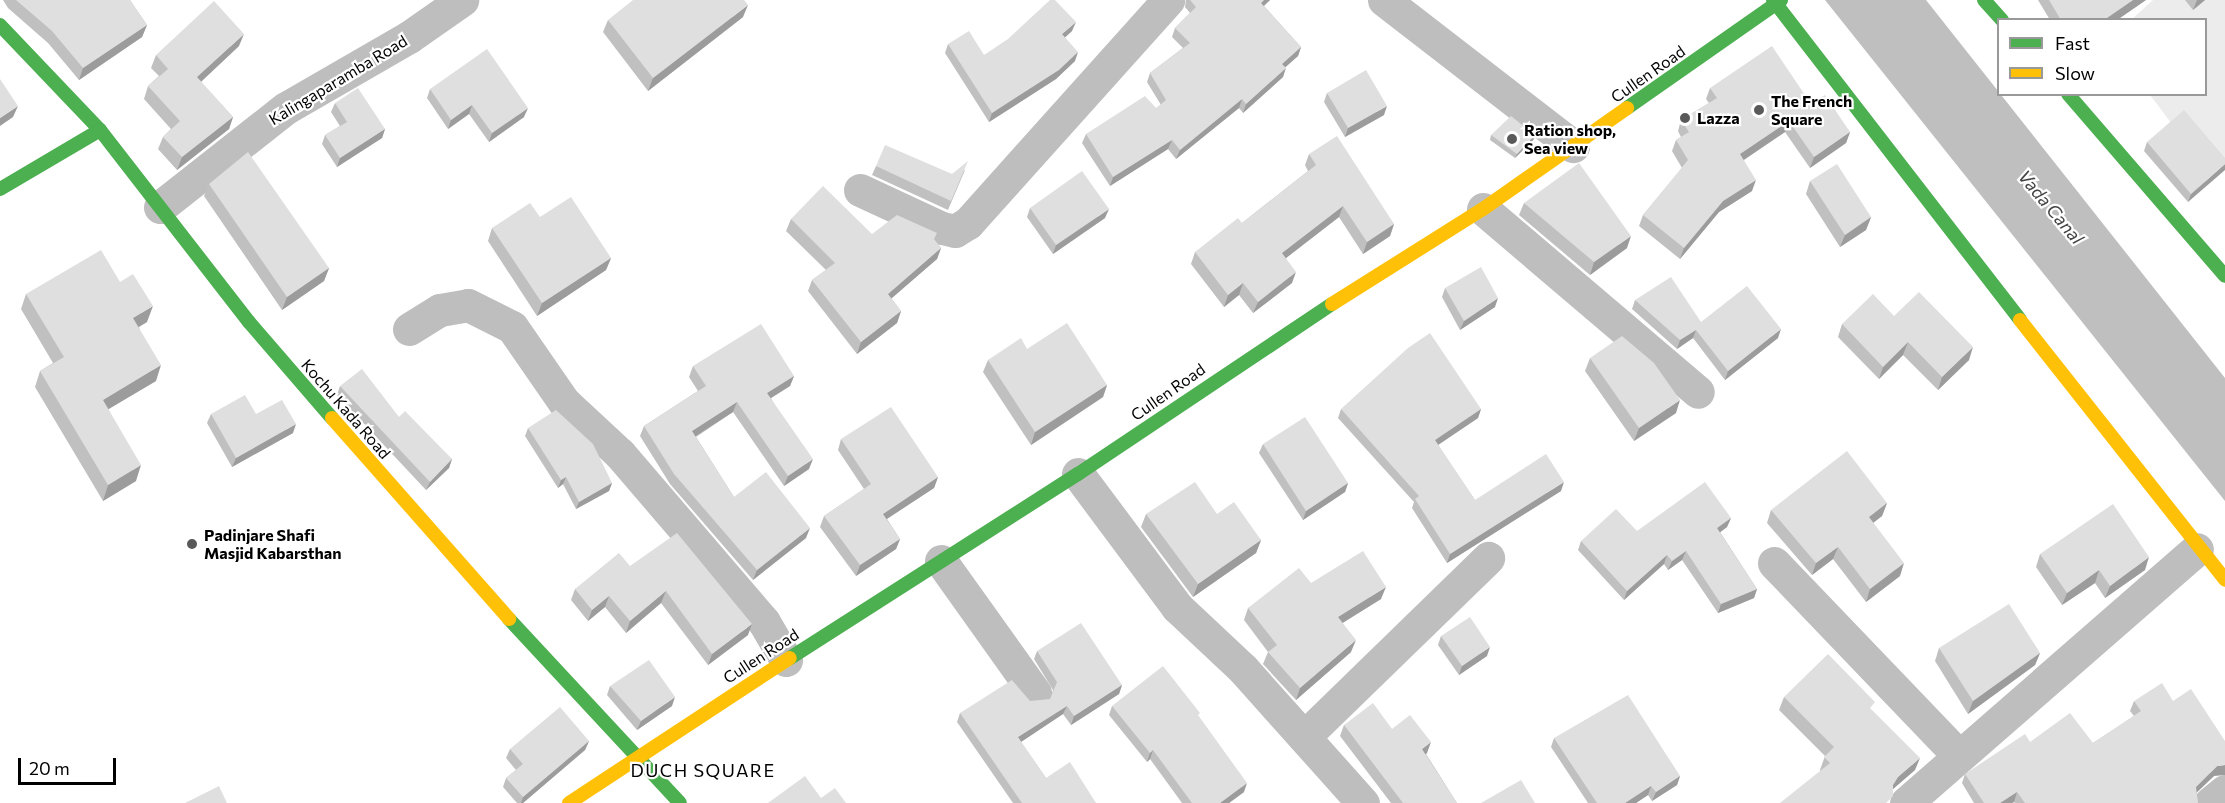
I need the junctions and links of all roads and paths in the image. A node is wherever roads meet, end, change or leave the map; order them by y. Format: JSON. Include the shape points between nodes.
{"nodes":[{"id":1,"x":462,"y":0,"type":"edge"},
{"id":2,"x":1168,"y":0,"type":"edge"},
{"id":3,"x":1384,"y":0,"type":"edge"},
{"id":4,"x":1984,"y":0,"type":"edge"},
{"id":5,"x":1778,"y":1,"type":"edge"},
{"id":6,"x":2000,"y":18,"type":"edge"},
{"id":7,"x":0,"y":25,"type":"edge"},
{"id":8,"x":2070,"y":96,"type":"edge"},
{"id":9,"x":100,"y":130,"type":"junction"},
{"id":10,"x":1573,"y":146,"type":"junction"},
{"id":11,"x":0,"y":189,"type":"edge"},
{"id":12,"x":860,"y":190,"type":"dead end"},
{"id":13,"x":160,"y":207,"type":"junction"},
{"id":14,"x":1483,"y":209,"type":"junction"},
{"id":15,"x":2223,"y":270,"type":"edge"},
{"id":16,"x":409,"y":329,"type":"dead end"},
{"id":17,"x":1698,"y":392,"type":"dead end"},
{"id":18,"x":1078,"y":474,"type":"junction"},
{"id":19,"x":2197,"y":549,"type":"junction"},
{"id":20,"x":1488,"y":558,"type":"dead end"},
{"id":21,"x":941,"y":561,"type":"junction"},
{"id":22,"x":1774,"y":563,"type":"dead end"},
{"id":23,"x":2225,"y":580,"type":"edge"},
{"id":24,"x":786,"y":660,"type":"junction"},
{"id":25,"x":1035,"y":693,"type":"dead end"},
{"id":26,"x":1304,"y":737,"type":"junction"},
{"id":27,"x":636,"y":756,"type":"junction"},
{"id":28,"x":1959,"y":756,"type":"junction"},
{"id":29,"x":2225,"y":791,"type":"edge"},
{"id":30,"x":569,"y":803,"type":"edge"},
{"id":31,"x":680,"y":803,"type":"edge"},
{"id":32,"x":1363,"y":803,"type":"edge"},
{"id":33,"x":1906,"y":803,"type":"edge"},
{"id":34,"x":2211,"y":803,"type":"edge"}],
"edges":[{"from":1,"to":13,"type":"street","name":"Kalingaparamba Road","via":[[409,37],[286,108]]},
{"from":2,"to":12,"type":"street","via":[[968,223],[955,231],[942,228]]},
{"from":3,"to":10,"type":"street"},
{"from":4,"to":6,"type":"main road"},
{"from":5,"to":10,"type":"main road","name":"Cullen Road"},
{"from":5,"to":19,"type":"main road"},
{"from":7,"to":9,"type":"main road","name":"Kochu Kada Road"},
{"from":8,"to":15,"type":"main road"},
{"from":9,"to":11,"type":"main road"},
{"from":9,"to":13,"type":"main road","name":"Kochu Kada Road"},
{"from":10,"to":14,"type":"main road","name":"Cullen Road"},
{"from":13,"to":27,"type":"main road","name":"Kochu Kada Road","via":[[249,322],[361,452]]},
{"from":14,"to":17,"type":"street"},
{"from":14,"to":18,"type":"main road","name":"Cullen Road","via":[[1244,360]]},
{"from":16,"to":24,"type":"street","via":[[440,310],[468,305],[512,327],[564,402],[620,454],[764,622]]},
{"from":18,"to":21,"type":"main road","name":"Cullen Road"},
{"from":18,"to":26,"type":"street","via":[[1177,607],[1243,669]]},
{"from":19,"to":23,"type":"main road"},
{"from":19,"to":28,"type":"street"},
{"from":20,"to":26,"type":"street"},
{"from":21,"to":24,"type":"main road","name":"Cullen Road"},
{"from":21,"to":25,"type":"street"},
{"from":22,"to":28,"type":"street"},
{"from":24,"to":27,"type":"main road","name":"Cullen Road"},
{"from":26,"to":32,"type":"street"},
{"from":27,"to":30,"type":"main road","name":"Cullen Road"},
{"from":27,"to":31,"type":"main road","name":"Kochu Kada Road"},
{"from":28,"to":33,"type":"street"},
{"from":29,"to":34,"type":"street"}]}
